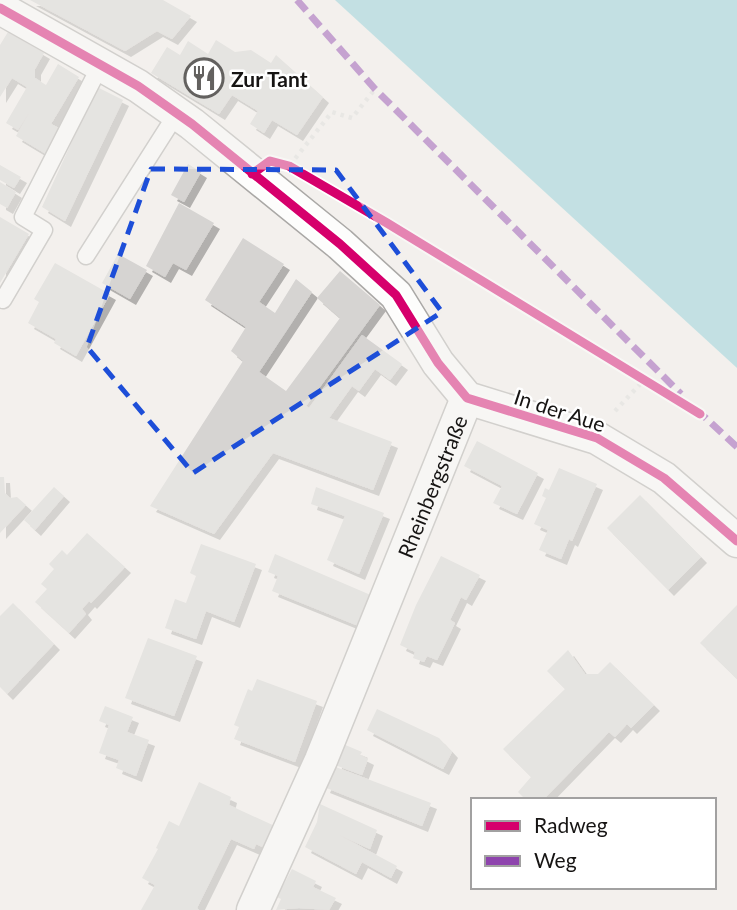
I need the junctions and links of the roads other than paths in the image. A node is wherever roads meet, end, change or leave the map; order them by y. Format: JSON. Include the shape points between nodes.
{"nodes":[{"id":1,"x":0,"y":8,"type":"edge"},
{"id":2,"x":101,"y":64,"type":"junction"},
{"id":3,"x":177,"y":113,"type":"junction"},
{"id":4,"x":86,"y":256,"type":"dead end"},
{"id":5,"x":3,"y":300,"type":"dead end"},
{"id":6,"x":467,"y":398,"type":"junction"},
{"id":7,"x":737,"y":541,"type":"edge"},
{"id":8,"x":253,"y":910,"type":"edge"}],
"edges":[{"from":1,"to":2,"type":"street","name":"Rheinbergstraße"},
{"from":2,"to":3,"type":"street","name":"Rheinbergstraße"},
{"from":2,"to":5,"type":"lane","via":[[23,217],[44,230]]},
{"from":3,"to":4,"type":"lane"},
{"from":3,"to":6,"type":"street","name":"Rheinbergstraße","via":[[396,295],[438,363]]},
{"from":6,"to":7,"type":"street","name":"In der Aue","via":[[597,438],[664,478]]},
{"from":6,"to":8,"type":"street","name":"Rheinbergstraße","via":[[321,760]]}]}
